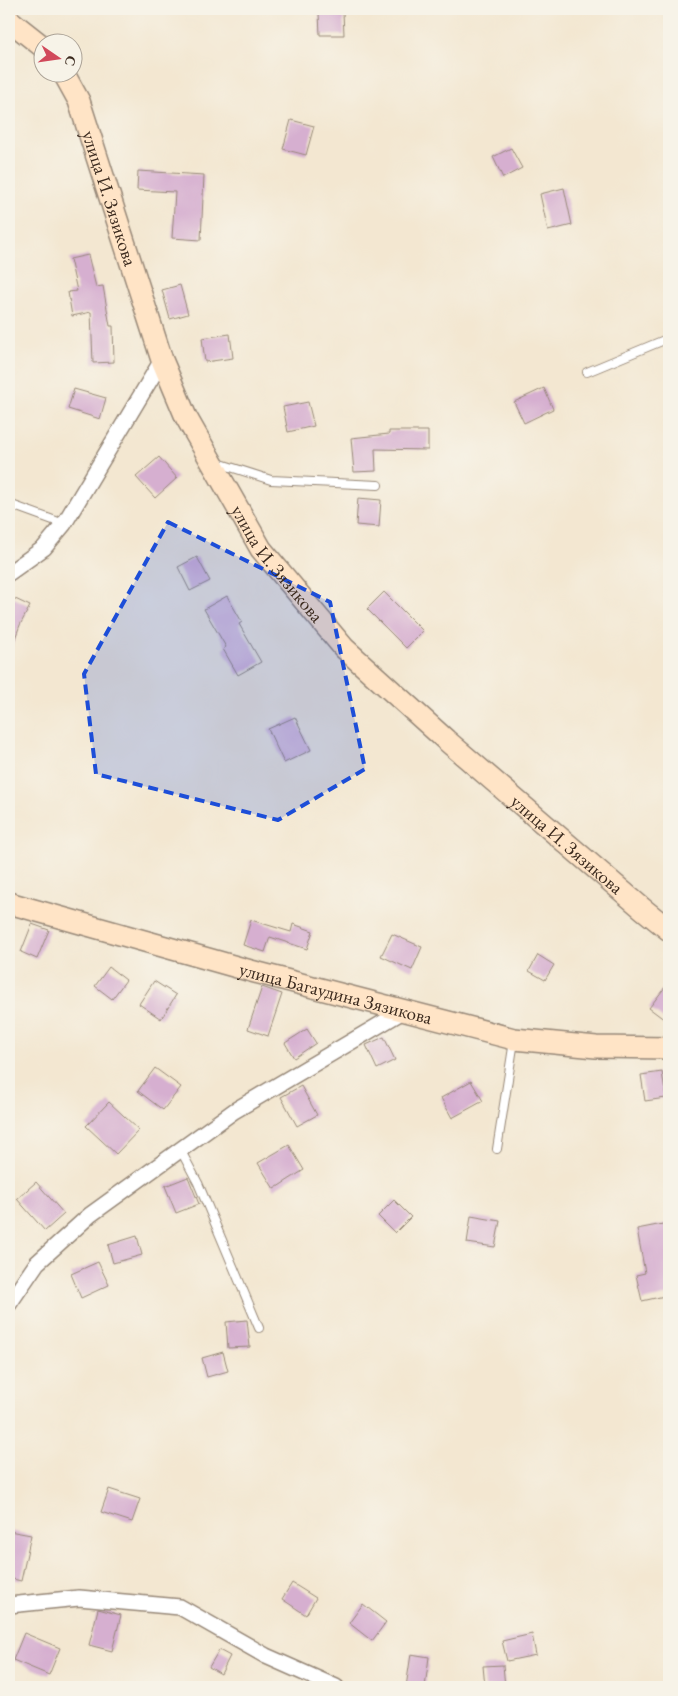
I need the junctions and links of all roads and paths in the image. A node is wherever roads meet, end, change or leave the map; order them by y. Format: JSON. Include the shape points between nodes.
{"nodes":[{"id":1,"x":10,"y":19,"type":"edge"},
{"id":2,"x":32,"y":38,"type":"edge"},
{"id":3,"x":69,"y":82,"type":"edge"},
{"id":4,"x":669,"y":338,"type":"edge"},
{"id":5,"x":162,"y":360,"type":"junction"},
{"id":6,"x":587,"y":372,"type":"dead end"},
{"id":7,"x":211,"y":461,"type":"junction"},
{"id":8,"x":378,"y":485,"type":"dead end"},
{"id":9,"x":9,"y":504,"type":"edge"},
{"id":10,"x":64,"y":524,"type":"junction"},
{"id":11,"x":9,"y":573,"type":"edge"},
{"id":12,"x":9,"y":903,"type":"edge"},
{"id":13,"x":669,"y":930,"type":"edge"},
{"id":14,"x":403,"y":1011,"type":"junction"},
{"id":15,"x":514,"y":1039,"type":"junction"},
{"id":16,"x":669,"y":1048,"type":"edge"},
{"id":17,"x":180,"y":1149,"type":"junction"},
{"id":18,"x":497,"y":1149,"type":"dead end"},
{"id":19,"x":9,"y":1304,"type":"edge"},
{"id":20,"x":259,"y":1328,"type":"dead end"},
{"id":21,"x":9,"y":1605,"type":"edge"},
{"id":22,"x":336,"y":1687,"type":"edge"}],
"edges":[{"from":1,"to":2,"type":"main road"},
{"from":3,"to":5,"type":"main road","name":"улица И. Зязикова","via":[[79,101]]},
{"from":4,"to":6,"type":"lane"},
{"from":5,"to":7,"type":"main road","name":"улица И. Зязикова","via":[[186,416]]},
{"from":5,"to":10,"type":"street"},
{"from":7,"to":8,"type":"lane","via":[[271,480]]},
{"from":7,"to":13,"type":"main road","name":"улица И. Зязикова","via":[[261,549],[344,648]]},
{"from":9,"to":10,"type":"lane"},
{"from":10,"to":11,"type":"street","via":[[44,548]]},
{"from":12,"to":14,"type":"main road","name":"улица Багаудина Зязикова"},
{"from":14,"to":15,"type":"main road","name":"улица Багаудина Зязикова"},
{"from":14,"to":17,"type":"street","via":[[234,1111]]},
{"from":15,"to":16,"type":"main road","name":"улица Багаудина Зязикова","via":[[596,1047]]},
{"from":15,"to":18,"type":"lane"},
{"from":17,"to":19,"type":"street","via":[[90,1215],[37,1263]]},
{"from":17,"to":20,"type":"lane","via":[[198,1183]]},
{"from":21,"to":22,"type":"street","via":[[80,1598],[180,1607],[266,1656]]}]}
